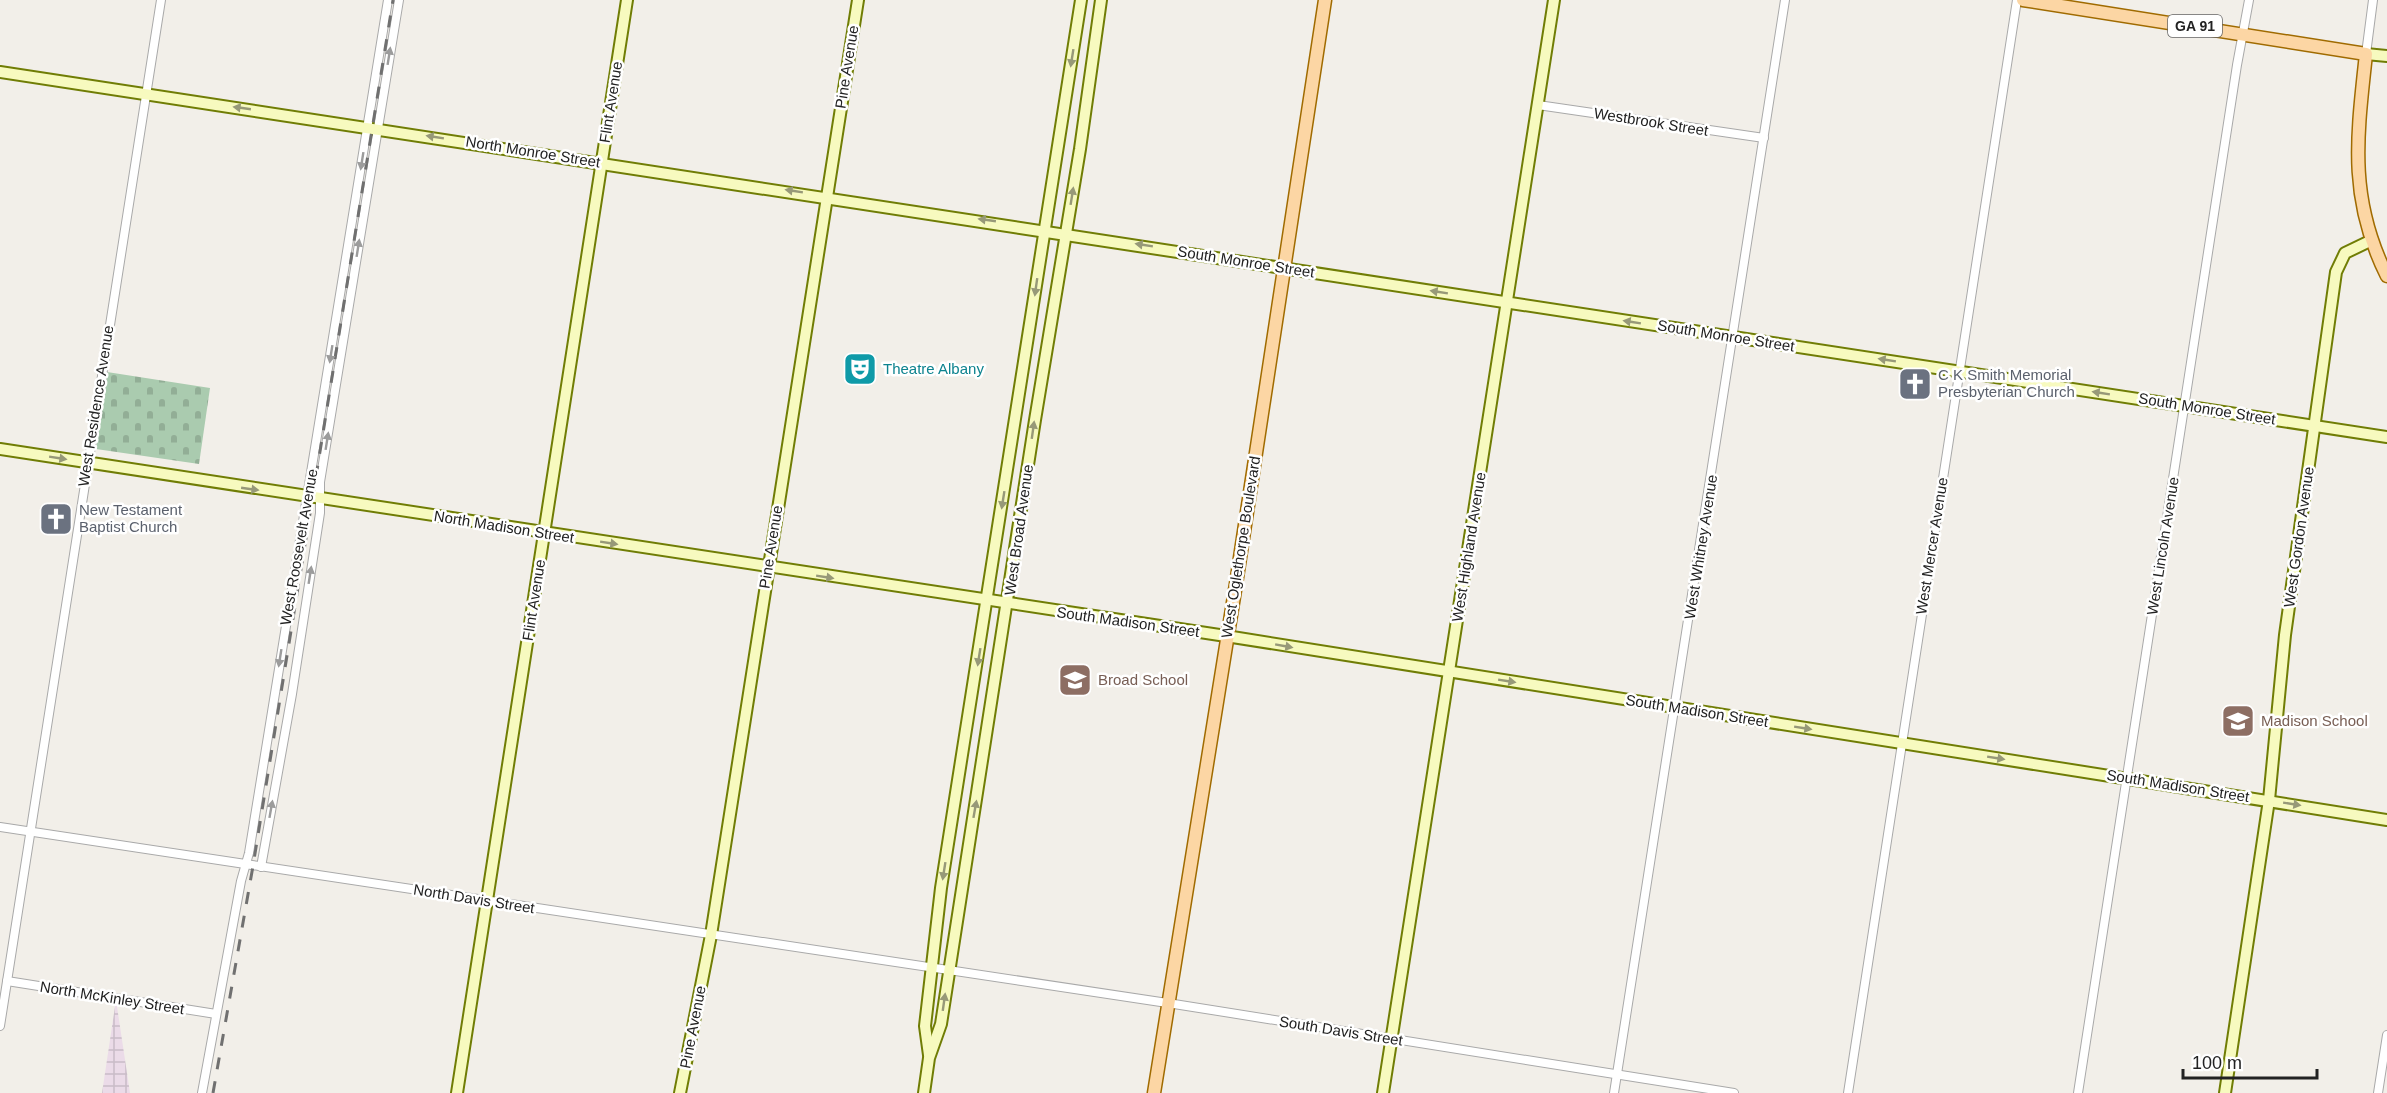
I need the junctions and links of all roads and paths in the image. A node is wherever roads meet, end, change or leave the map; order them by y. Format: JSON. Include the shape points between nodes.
{"nodes":[{"id":1,"x":161,"y":0,"type":"edge"},
{"id":2,"x":388,"y":0,"type":"edge"},
{"id":3,"x":399,"y":0,"type":"edge"},
{"id":4,"x":627,"y":0,"type":"edge"},
{"id":5,"x":858,"y":0,"type":"edge"},
{"id":6,"x":1081,"y":0,"type":"edge"},
{"id":7,"x":1101,"y":0,"type":"edge"},
{"id":8,"x":1325,"y":0,"type":"edge"},
{"id":9,"x":1554,"y":0,"type":"edge"},
{"id":10,"x":1785,"y":0,"type":"edge"},
{"id":11,"x":2017,"y":0,"type":"edge"},
{"id":12,"x":2023,"y":0,"type":"edge"},
{"id":13,"x":2249,"y":0,"type":"edge"},
{"id":14,"x":2373,"y":0,"type":"edge"},
{"id":15,"x":2242,"y":34,"type":"junction"},
{"id":16,"x":2366,"y":54,"type":"junction"},
{"id":17,"x":2387,"y":56,"type":"edge"},
{"id":18,"x":0,"y":72,"type":"edge"},
{"id":19,"x":146,"y":94,"type":"junction"},
{"id":20,"x":1538,"y":105,"type":"junction"},
{"id":21,"x":373,"y":128,"type":"junction"},
{"id":22,"x":1764,"y":138,"type":"junction"},
{"id":23,"x":602,"y":162,"type":"junction"},
{"id":24,"x":826,"y":196,"type":"junction"},
{"id":25,"x":1045,"y":229,"type":"junction"},
{"id":26,"x":1066,"y":233,"type":"junction"},
{"id":27,"x":2372,"y":240,"type":"junction"},
{"id":28,"x":1284,"y":268,"type":"junction"},
{"id":29,"x":2387,"y":276,"type":"edge"},
{"id":30,"x":1507,"y":303,"type":"junction"},
{"id":31,"x":1733,"y":337,"type":"junction"},
{"id":32,"x":1959,"y":371,"type":"junction"},
{"id":33,"x":2184,"y":406,"type":"junction"},
{"id":34,"x":2315,"y":426,"type":"junction"},
{"id":35,"x":2387,"y":436,"type":"edge"},
{"id":36,"x":0,"y":449,"type":"edge"},
{"id":37,"x":87,"y":463,"type":"junction"},
{"id":38,"x":306,"y":497,"type":"junction"},
{"id":39,"x":320,"y":499,"type":"junction"},
{"id":40,"x":544,"y":533,"type":"junction"},
{"id":41,"x":768,"y":568,"type":"junction"},
{"id":42,"x":987,"y":600,"type":"junction"},
{"id":43,"x":1008,"y":604,"type":"junction"},
{"id":44,"x":1226,"y":636,"type":"junction"},
{"id":45,"x":1449,"y":673,"type":"junction"},
{"id":46,"x":1674,"y":706,"type":"junction"},
{"id":47,"x":1901,"y":743,"type":"junction"},
{"id":48,"x":2127,"y":778,"type":"junction"},
{"id":49,"x":2269,"y":800,"type":"junction"},
{"id":50,"x":2387,"y":820,"type":"edge"},
{"id":51,"x":0,"y":827,"type":"edge"},
{"id":52,"x":31,"y":832,"type":"junction"},
{"id":53,"x":246,"y":865,"type":"junction"},
{"id":54,"x":261,"y":867,"type":"junction"},
{"id":55,"x":487,"y":902,"type":"junction"},
{"id":56,"x":711,"y":935,"type":"junction"},
{"id":57,"x":931,"y":968,"type":"junction"},
{"id":58,"x":948,"y":971,"type":"junction"},
{"id":59,"x":7,"y":981,"type":"junction"},
{"id":60,"x":1167,"y":1003,"type":"junction"},
{"id":61,"x":216,"y":1014,"type":"junction"},
{"id":62,"x":0,"y":1026,"type":"edge"},
{"id":63,"x":2387,"y":1035,"type":"edge"},
{"id":64,"x":1392,"y":1039,"type":"junction"},
{"id":65,"x":929,"y":1058,"type":"junction"},
{"id":66,"x":1617,"y":1075,"type":"junction"},
{"id":67,"x":202,"y":1093,"type":"edge"},
{"id":68,"x":457,"y":1093,"type":"edge"},
{"id":69,"x":680,"y":1093,"type":"edge"},
{"id":70,"x":924,"y":1093,"type":"edge"},
{"id":71,"x":1154,"y":1093,"type":"edge"},
{"id":72,"x":1383,"y":1093,"type":"edge"},
{"id":73,"x":1614,"y":1093,"type":"edge"},
{"id":74,"x":1734,"y":1093,"type":"edge"},
{"id":75,"x":1848,"y":1093,"type":"edge"},
{"id":76,"x":2078,"y":1093,"type":"edge"},
{"id":77,"x":2225,"y":1093,"type":"edge"},
{"id":78,"x":2378,"y":1093,"type":"edge"}],
"edges":[{"from":1,"to":19,"type":"street","name":"West Residence Avenue"},
{"from":2,"to":21,"type":"street","name":"West Roosevelt Avenue"},
{"from":21,"to":3,"type":"street","name":"West Roosevelt Avenue","one_way":true},
{"from":4,"to":23,"type":"main road","name":"Flint Avenue"},
{"from":5,"to":24,"type":"main road","name":"Pine Avenue"},
{"from":6,"to":25,"type":"main road","name":"West Broad Avenue","one_way":true},
{"from":26,"to":7,"type":"main road","name":"West Broad Avenue","one_way":true},
{"from":8,"to":28,"type":"main road","name":"West Oglethorpe Boulevard"},
{"from":9,"to":20,"type":"main road","name":"West Highland Avenue"},
{"from":10,"to":22,"type":"street","name":"West Whitney Avenue"},
{"from":11,"to":32,"type":"street","name":"West Mercer Avenue"},
{"from":12,"to":15,"type":"main road","number":"GA 91"},
{"from":13,"to":15,"type":"street","name":"West Lincoln Avenue"},
{"from":14,"to":16,"type":"street"},
{"from":15,"to":16,"type":"main road","number":"GA 91"},
{"from":15,"to":33,"type":"street","name":"West Lincoln Avenue"},
{"from":16,"to":17,"type":"main road"},
{"from":16,"to":27,"type":"main road","via":[[2357,153],[2361,197]]},
{"from":18,"to":19,"type":"main road","name":"North Monroe Street"},
{"from":21,"to":19,"type":"main road","name":"North Monroe Street","one_way":true},
{"from":19,"to":37,"type":"street","name":"West Residence Avenue"},
{"from":20,"to":22,"type":"street","name":"Westbrook Street"},
{"from":20,"to":30,"type":"main road","name":"West Highland Avenue"},
{"from":23,"to":21,"type":"main road","name":"North Monroe Street","one_way":true},
{"from":21,"to":38,"type":"street","name":"West Roosevelt Avenue","one_way":true},
{"from":39,"to":21,"type":"street","name":"West Roosevelt Avenue","one_way":true},
{"from":22,"to":31,"type":"street","name":"West Whitney Avenue"},
{"from":24,"to":23,"type":"main road","name":"North Monroe Street","one_way":true},
{"from":23,"to":40,"type":"main road","name":"Flint Avenue"},
{"from":25,"to":24,"type":"main road","name":"North Monroe Street","one_way":true},
{"from":24,"to":41,"type":"main road","name":"Pine Avenue"},
{"from":25,"to":26,"type":"main road","name":"North Monroe Street"},
{"from":25,"to":42,"type":"main road","name":"West Broad Avenue","one_way":true},
{"from":28,"to":26,"type":"main road","name":"South Monroe Street","one_way":true},
{"from":43,"to":26,"type":"main road","name":"West Broad Avenue","one_way":true},
{"from":27,"to":29,"type":"main road"},
{"from":27,"to":34,"type":"main road","name":"West Gordon Avenue","via":[[2345,253],[2336,272]]},
{"from":30,"to":28,"type":"main road","name":"South Monroe Street","one_way":true},
{"from":28,"to":44,"type":"main road","name":"West Oglethorpe Boulevard"},
{"from":31,"to":30,"type":"main road","name":"South Monroe Street","one_way":true},
{"from":30,"to":45,"type":"main road","name":"West Highland Avenue"},
{"from":32,"to":31,"type":"main road","name":"South Monroe Street","one_way":true},
{"from":31,"to":46,"type":"street","name":"West Whitney Avenue"},
{"from":33,"to":32,"type":"main road","name":"South Monroe Street","one_way":true},
{"from":32,"to":47,"type":"street","name":"West Mercer Avenue"},
{"from":33,"to":34,"type":"main road","name":"South Monroe Street"},
{"from":33,"to":48,"type":"street","name":"West Lincoln Avenue"},
{"from":34,"to":35,"type":"main road","name":"South Monroe Street"},
{"from":34,"to":49,"type":"main road","name":"West Gordon Avenue","via":[[2285,635]]},
{"from":36,"to":37,"type":"main road","name":"North Madison Street","one_way":true},
{"from":37,"to":38,"type":"main road","name":"North Madison Street","one_way":true},
{"from":37,"to":52,"type":"street","name":"West Residence Avenue"},
{"from":38,"to":39,"type":"main road","name":"North Madison Street"},
{"from":38,"to":53,"type":"street","name":"West Roosevelt Avenue","one_way":true},
{"from":39,"to":40,"type":"main road","name":"North Madison Street"},
{"from":54,"to":39,"type":"street","name":"West Roosevelt Avenue","one_way":true},
{"from":40,"to":41,"type":"main road","name":"North Madison Street","one_way":true},
{"from":40,"to":55,"type":"main road","name":"Flint Avenue"},
{"from":41,"to":42,"type":"main road","name":"North Madison Street","one_way":true},
{"from":41,"to":56,"type":"main road","name":"Pine Avenue"},
{"from":42,"to":43,"type":"main road","name":"North Madison Street"},
{"from":42,"to":57,"type":"main road","name":"West Broad Avenue","one_way":true},
{"from":43,"to":44,"type":"main road","name":"South Madison Street"},
{"from":58,"to":43,"type":"main road","name":"West Broad Avenue","one_way":true},
{"from":44,"to":45,"type":"main road","name":"South Madison Street","one_way":true},
{"from":44,"to":60,"type":"main road","name":"West Oglethorpe Boulevard"},
{"from":45,"to":46,"type":"main road","name":"South Madison Street","one_way":true},
{"from":45,"to":64,"type":"main road","name":"West Highland Avenue"},
{"from":46,"to":47,"type":"main road","name":"South Madison Street","one_way":true},
{"from":46,"to":66,"type":"street","name":"West Whitney Avenue"},
{"from":47,"to":48,"type":"main road","name":"South Madison Street","one_way":true},
{"from":47,"to":75,"type":"street","name":"West Mercer Avenue"},
{"from":48,"to":49,"type":"main road","name":"South Madison Street"},
{"from":48,"to":76,"type":"street","name":"West Lincoln Avenue"},
{"from":49,"to":50,"type":"main road","name":"South Madison Street","one_way":true},
{"from":49,"to":77,"type":"main road","name":"West Gordon Avenue"},
{"from":51,"to":52,"type":"street","name":"North Davis Street"},
{"from":52,"to":53,"type":"street","name":"North Davis Street"},
{"from":52,"to":59,"type":"street","name":"West Residence Avenue"},
{"from":53,"to":54,"type":"street","name":"North Davis Street"},
{"from":53,"to":61,"type":"street","name":"West Roosevelt Avenue"},
{"from":54,"to":55,"type":"street","name":"North Davis Street"},
{"from":55,"to":56,"type":"street","name":"North Davis Street"},
{"from":55,"to":68,"type":"main road","name":"Flint Avenue"},
{"from":56,"to":57,"type":"street","name":"North Davis Street"},
{"from":56,"to":69,"type":"main road","name":"Pine Avenue"},
{"from":57,"to":58,"type":"street","name":"North Davis Street"},
{"from":57,"to":65,"type":"main road","name":"West Broad Avenue","via":[[925,1026]]},
{"from":58,"to":60,"type":"street","name":"South Davis Street"},
{"from":65,"to":58,"type":"main road","name":"West Broad Avenue","one_way":true,"via":[[941,1024]]},
{"from":59,"to":61,"type":"street","name":"North McKinley Street"},
{"from":59,"to":62,"type":"street","name":"West Residence Avenue"},
{"from":60,"to":64,"type":"street","name":"South Davis Street"},
{"from":60,"to":71,"type":"main road","name":"West Oglethorpe Boulevard"},
{"from":61,"to":67,"type":"street","name":"West Roosevelt Avenue"},
{"from":63,"to":78,"type":"street"},
{"from":64,"to":66,"type":"street","name":"South Davis Street"},
{"from":64,"to":72,"type":"main road","name":"West Highland Avenue"},
{"from":65,"to":70,"type":"main road","name":"West Broad Avenue"},
{"from":66,"to":73,"type":"street","name":"West Whitney Avenue"},
{"from":66,"to":74,"type":"street","name":"South Davis Street"}]}
